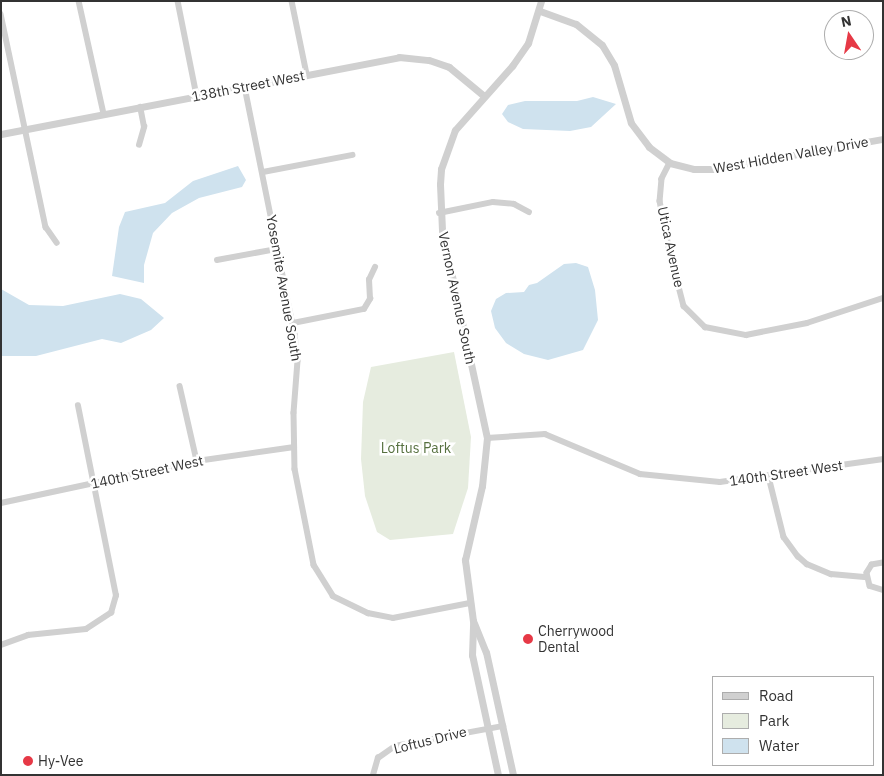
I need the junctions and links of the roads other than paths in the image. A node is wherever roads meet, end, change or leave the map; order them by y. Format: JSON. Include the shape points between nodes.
{"nodes":[{"id":1,"x":80,"y":1,"type":"edge"},
{"id":2,"x":178,"y":1,"type":"edge"},
{"id":3,"x":292,"y":1,"type":"edge"},
{"id":4,"x":541,"y":1,"type":"edge"},
{"id":5,"x":540,"y":11,"type":"junction"},
{"id":6,"x":1,"y":14,"type":"edge"},
{"id":7,"x":307,"y":74,"type":"junction"},
{"id":8,"x":245,"y":87,"type":"junction"},
{"id":9,"x":197,"y":96,"type":"junction"},
{"id":10,"x":484,"y":96,"type":"junction"},
{"id":11,"x":140,"y":107,"type":"junction"},
{"id":12,"x":104,"y":114,"type":"junction"},
{"id":13,"x":26,"y":130,"type":"junction"},
{"id":14,"x":1,"y":134,"type":"edge"},
{"id":15,"x":883,"y":139,"type":"edge"},
{"id":16,"x":139,"y":145,"type":"dead end"},
{"id":17,"x":352,"y":155,"type":"dead end"},
{"id":18,"x":670,"y":163,"type":"junction"},
{"id":19,"x":263,"y":172,"type":"junction"},
{"id":20,"x":529,"y":212,"type":"dead end"},
{"id":21,"x":439,"y":213,"type":"junction"},
{"id":22,"x":57,"y":243,"type":"dead end"},
{"id":23,"x":277,"y":249,"type":"junction"},
{"id":24,"x":217,"y":260,"type":"dead end"},
{"id":25,"x":375,"y":268,"type":"dead end"},
{"id":26,"x":883,"y":298,"type":"edge"},
{"id":27,"x":293,"y":323,"type":"junction"},
{"id":28,"x":180,"y":386,"type":"dead end"},
{"id":29,"x":78,"y":406,"type":"dead end"},
{"id":30,"x":487,"y":438,"type":"junction"},
{"id":31,"x":294,"y":448,"type":"junction"},
{"id":32,"x":883,"y":459,"type":"edge"},
{"id":33,"x":197,"y":461,"type":"junction"},
{"id":34,"x":769,"y":477,"type":"junction"},
{"id":35,"x":93,"y":484,"type":"junction"},
{"id":36,"x":1,"y":503,"type":"edge"},
{"id":37,"x":883,"y":562,"type":"edge"},
{"id":38,"x":867,"y":577,"type":"junction"},
{"id":39,"x":883,"y":590,"type":"edge"},
{"id":40,"x":470,"y":603,"type":"junction"},
{"id":41,"x":473,"y":621,"type":"junction"},
{"id":42,"x":1,"y":645,"type":"edge"},
{"id":43,"x":503,"y":726,"type":"junction"},
{"id":44,"x":489,"y":729,"type":"junction"},
{"id":45,"x":373,"y":775,"type":"edge"},
{"id":46,"x":498,"y":775,"type":"edge"},
{"id":47,"x":513,"y":775,"type":"edge"}],
"edges":[{"from":1,"to":12,"type":"street"},
{"from":2,"to":9,"type":"street"},
{"from":3,"to":7,"type":"street"},
{"from":4,"to":5,"type":"street","name":"Vernon Avenue South"},
{"from":5,"to":10,"type":"street","name":"Vernon Avenue South","via":[[528,42],[512,66]]},
{"from":5,"to":18,"type":"street","via":[[576,24],[602,45],[614,64],[631,123],[649,147]]},
{"from":6,"to":13,"type":"street"},
{"from":7,"to":8,"type":"street","name":"138th Street West"},
{"from":7,"to":10,"type":"street","name":"138th Street West","via":[[399,57],[420,58],[449,67]]},
{"from":8,"to":9,"type":"street","name":"138th Street West"},
{"from":8,"to":19,"type":"street","name":"Yosemite Avenue South"},
{"from":9,"to":11,"type":"street","name":"138th Street West"},
{"from":10,"to":21,"type":"street","name":"Vernon Avenue South","via":[[455,130],[441,169]]},
{"from":11,"to":12,"type":"street","name":"138th Street West"},
{"from":11,"to":16,"type":"street","via":[[144,127]]},
{"from":12,"to":13,"type":"street","name":"138th Street West"},
{"from":13,"to":14,"type":"street","name":"138th Street West"},
{"from":13,"to":22,"type":"street","via":[[46,227]]},
{"from":15,"to":18,"type":"street","name":"West Hidden Valley Drive","via":[[714,169],[694,169]]},
{"from":17,"to":19,"type":"street"},
{"from":18,"to":26,"type":"street","name":"Utica Avenue","via":[[662,179],[660,201],[684,306],[705,326],[746,335],[807,323]]},
{"from":19,"to":23,"type":"street","name":"Yosemite Avenue South"},
{"from":20,"to":21,"type":"street","via":[[514,204],[493,202]]},
{"from":21,"to":30,"type":"street","name":"Vernon Avenue South"},
{"from":23,"to":24,"type":"street"},
{"from":23,"to":27,"type":"street","name":"Yosemite Avenue South"},
{"from":25,"to":27,"type":"street","via":[[369,280],[370,299],[364,309]]},
{"from":27,"to":31,"type":"street","name":"Yosemite Avenue South","via":[[298,361]]},
{"from":28,"to":33,"type":"street"},
{"from":29,"to":35,"type":"street"},
{"from":30,"to":34,"type":"street","name":"140th Street West","via":[[545,434],[608,463],[658,476],[720,482]]},
{"from":30,"to":40,"type":"street","name":"Vernon Avenue South","via":[[486,465],[465,560]]},
{"from":31,"to":33,"type":"street","name":"140th Street West"},
{"from":31,"to":40,"type":"street","name":"Yosemite Avenue South","via":[[298,490],[314,565],[321,580],[344,604],[393,618]]},
{"from":32,"to":34,"type":"street","name":"140th Street West"},
{"from":33,"to":35,"type":"street","name":"140th Street West"},
{"from":34,"to":38,"type":"street","via":[[784,537],[798,556],[807,564],[831,574]]},
{"from":35,"to":36,"type":"street","name":"140th Street West"},
{"from":35,"to":42,"type":"street","via":[[116,596],[111,613],[86,629],[28,635]]},
{"from":37,"to":38,"type":"street","via":[[872,565]]},
{"from":38,"to":39,"type":"street","via":[[870,586]]},
{"from":40,"to":41,"type":"street","name":"Vernon Avenue South"},
{"from":41,"to":43,"type":"street","name":"Vernon Avenue South","via":[[486,652]]},
{"from":41,"to":44,"type":"street","name":"Vernon Avenue South","via":[[472,655]]},
{"from":43,"to":44,"type":"street","name":"Loftus Drive"},
{"from":43,"to":47,"type":"street","name":"Vernon Avenue South"},
{"from":44,"to":45,"type":"street","name":"Loftus Drive","via":[[395,746],[378,758]]},
{"from":44,"to":46,"type":"street","name":"Vernon Avenue South"}]}
